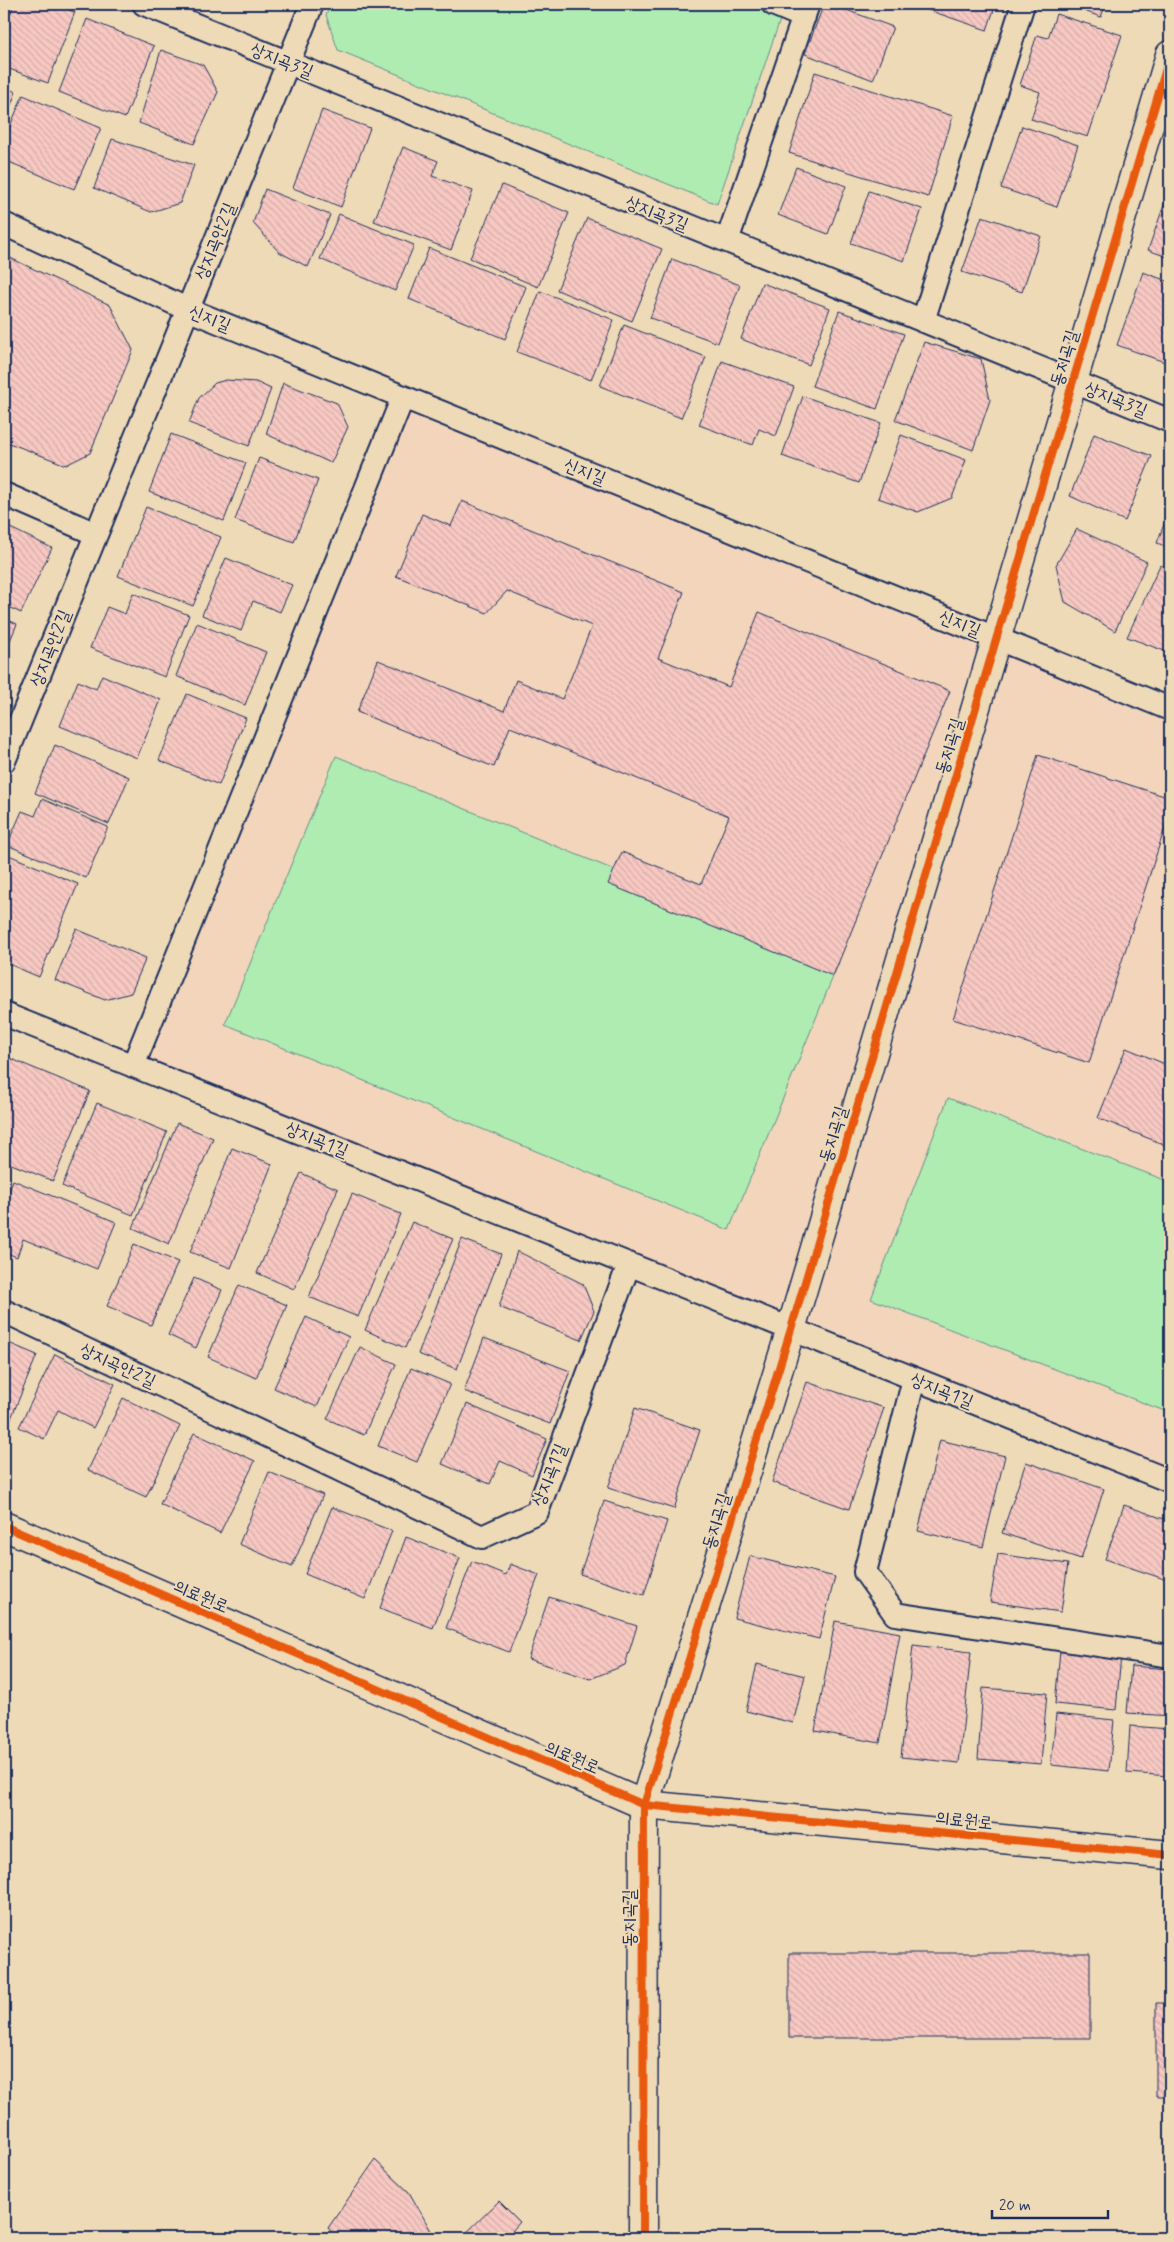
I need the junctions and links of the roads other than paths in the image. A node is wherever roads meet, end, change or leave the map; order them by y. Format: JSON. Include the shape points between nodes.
{"nodes":[{"id":1,"x":144,"y":4,"type":"edge"},
{"id":2,"x":312,"y":4,"type":"edge"},
{"id":3,"x":773,"y":4,"type":"edge"},
{"id":4,"x":1023,"y":4,"type":"edge"},
{"id":5,"x":806,"y":11,"type":"edge"},
{"id":6,"x":1170,"y":55,"type":"edge"},
{"id":7,"x":287,"y":62,"type":"junction"},
{"id":8,"x":4,"y":224,"type":"edge"},
{"id":9,"x":726,"y":241,"type":"junction"},
{"id":10,"x":187,"y":309,"type":"junction"},
{"id":11,"x":923,"y":321,"type":"junction"},
{"id":12,"x":1073,"y":381,"type":"junction"},
{"id":13,"x":403,"y":397,"type":"junction"},
{"id":14,"x":1170,"y":421,"type":"edge"},
{"id":15,"x":4,"y":494,"type":"edge"},
{"id":16,"x":96,"y":534,"type":"junction"},
{"id":17,"x":997,"y":638,"type":"junction"},
{"id":18,"x":1170,"y":709,"type":"edge"},
{"id":19,"x":4,"y":762,"type":"edge"},
{"id":20,"x":4,"y":1014,"type":"edge"},
{"id":21,"x":133,"y":1066,"type":"junction"},
{"id":22,"x":630,"y":1264,"type":"junction"},
{"id":23,"x":4,"y":1311,"type":"edge"},
{"id":24,"x":790,"y":1329,"type":"junction"},
{"id":25,"x":914,"y":1378,"type":"junction"},
{"id":26,"x":232,"y":1419,"type":"joint"},
{"id":27,"x":1170,"y":1481,"type":"edge"},
{"id":28,"x":6,"y":1532,"type":"edge"},
{"id":29,"x":1170,"y":1656,"type":"edge"},
{"id":30,"x":644,"y":1804,"type":"junction"},
{"id":31,"x":1170,"y":1855,"type":"edge"},
{"id":32,"x":643,"y":2238,"type":"edge"}],
"edges":[{"from":1,"to":7,"type":"lane","name":"상지곡3길"},
{"from":2,"to":7,"type":"lane","name":"상지곡안2길"},
{"from":3,"to":5,"type":"lane"},
{"from":4,"to":11,"type":"lane"},
{"from":5,"to":9,"type":"lane"},
{"from":6,"to":12,"type":"street","name":"동지곡길"},
{"from":7,"to":9,"type":"lane","name":"상지곡3길"},
{"from":7,"to":10,"type":"lane","name":"상지곡안2길"},
{"from":8,"to":10,"type":"lane","name":"신지길"},
{"from":9,"to":11,"type":"lane","name":"상지곡3길"},
{"from":10,"to":13,"type":"lane","name":"신지길"},
{"from":10,"to":16,"type":"lane","name":"상지곡안2길"},
{"from":11,"to":12,"type":"lane","name":"상지곡3길"},
{"from":12,"to":14,"type":"lane","name":"상지곡3길"},
{"from":12,"to":17,"type":"street","name":"동지곡길"},
{"from":13,"to":17,"type":"lane","name":"신지길"},
{"from":13,"to":21,"type":"lane"},
{"from":15,"to":16,"type":"lane"},
{"from":16,"to":19,"type":"lane","name":"상지곡안2길"},
{"from":17,"to":18,"type":"lane","name":"신지길"},
{"from":17,"to":24,"type":"street","name":"동지곡길"},
{"from":20,"to":21,"type":"lane","name":"상지곡1길"},
{"from":21,"to":22,"type":"lane","name":"상지곡1길"},
{"from":22,"to":24,"type":"lane","name":"상지곡1길"},
{"from":22,"to":26,"type":"lane","name":"상지곡1길","via":[[537,1512],[482,1537]]},
{"from":23,"to":26,"type":"lane","name":"상지곡안2길"},
{"from":24,"to":25,"type":"lane","name":"상지곡1길"},
{"from":24,"to":30,"type":"street","name":"동지곡길"},
{"from":25,"to":27,"type":"lane","name":"상지곡1길"},
{"from":25,"to":29,"type":"lane","via":[[864,1572],[896,1614]]},
{"from":28,"to":30,"type":"street","name":"의료원로"},
{"from":30,"to":31,"type":"street","name":"의료원로"},
{"from":30,"to":32,"type":"street","name":"동지곡길"}]}
